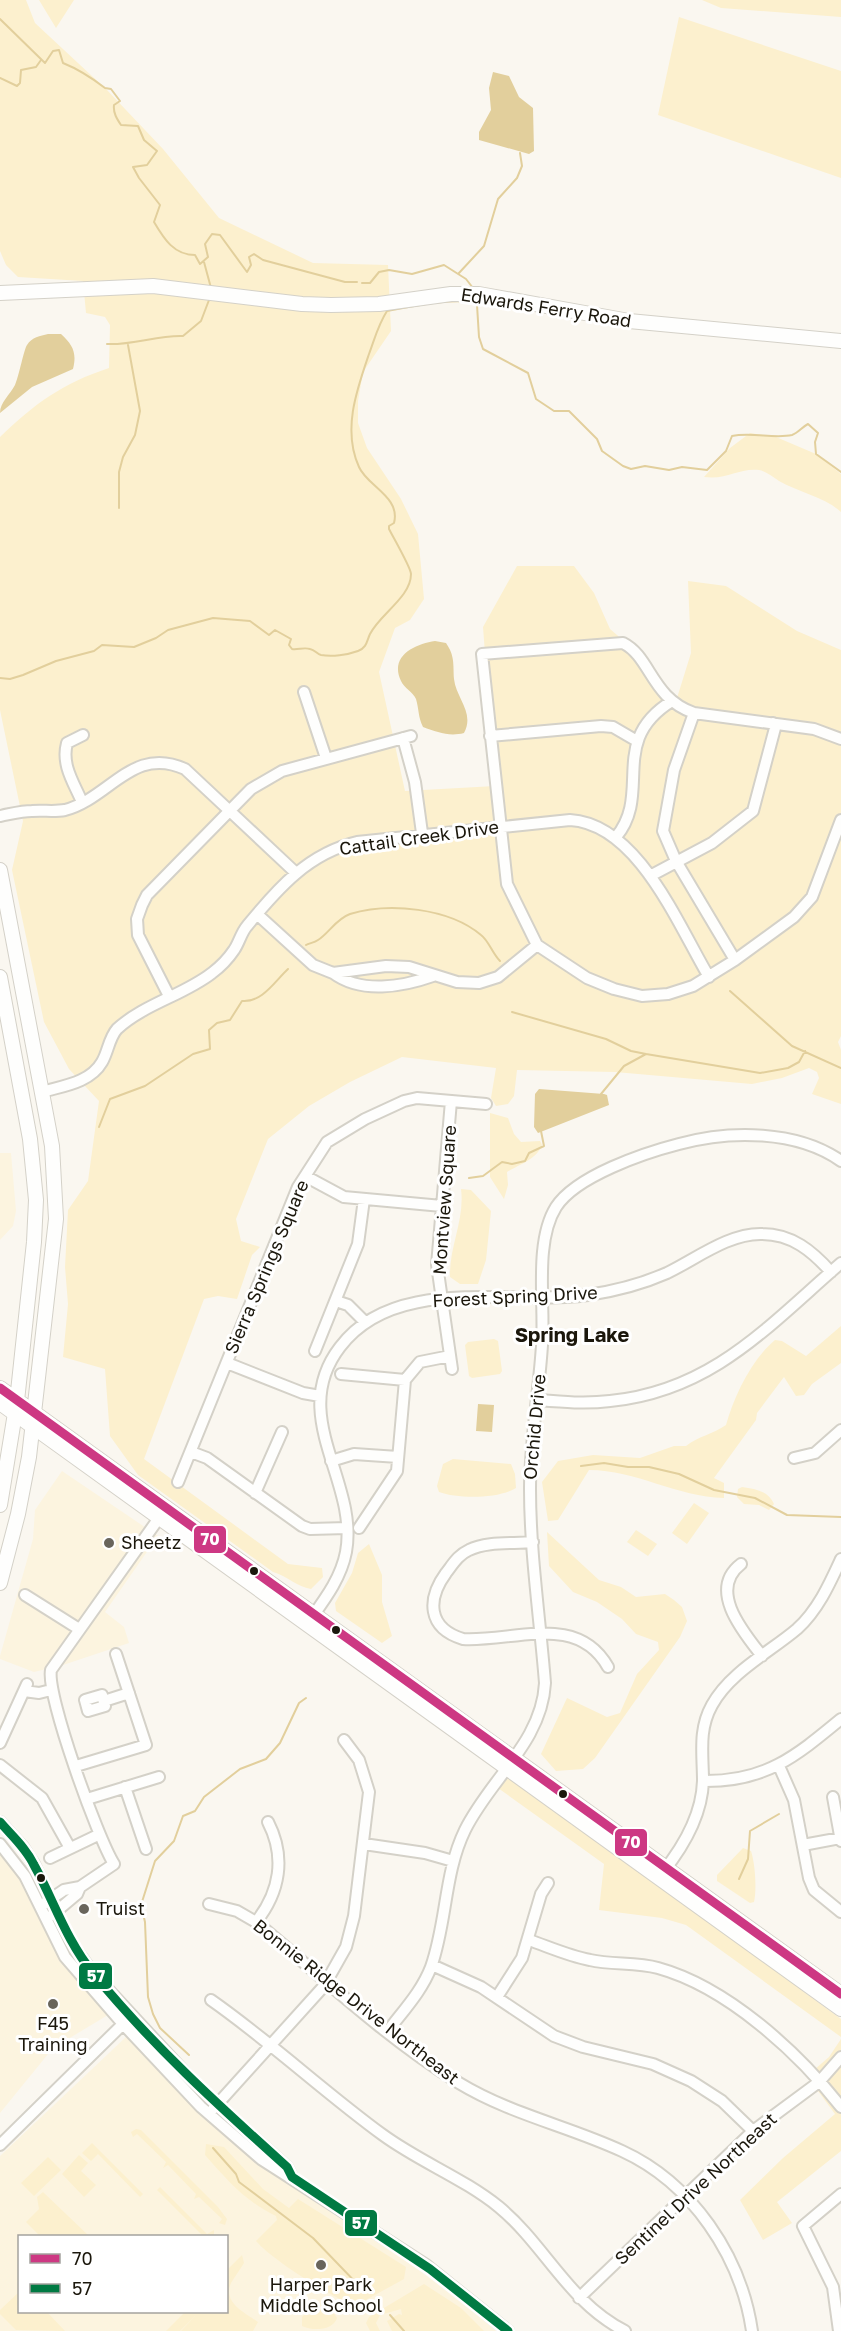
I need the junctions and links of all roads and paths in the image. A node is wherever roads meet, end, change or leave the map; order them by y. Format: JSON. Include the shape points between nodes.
{"nodes":[{"id":1,"x":0,"y":292,"type":"edge"},
{"id":2,"x":841,"y":341,"type":"edge"},
{"id":3,"x":304,"y":692,"type":"dead end"},
{"id":4,"x":672,"y":701,"type":"junction"},
{"id":5,"x":694,"y":713,"type":"junction"},
{"id":6,"x":773,"y":723,"type":"junction"},
{"id":7,"x":83,"y":735,"type":"dead end"},
{"id":8,"x":490,"y":736,"type":"junction"},
{"id":9,"x":841,"y":739,"type":"edge"},
{"id":10,"x":637,"y":741,"type":"junction"},
{"id":11,"x":326,"y":759,"type":"junction"},
{"id":12,"x":82,"y":802,"type":"junction"},
{"id":13,"x":232,"y":811,"type":"junction"},
{"id":14,"x":0,"y":816,"type":"edge"},
{"id":15,"x":841,"y":820,"type":"edge"},
{"id":16,"x":499,"y":826,"type":"junction"},
{"id":17,"x":422,"y":833,"type":"junction"},
{"id":18,"x":616,"y":837,"type":"junction"},
{"id":19,"x":676,"y":861,"type":"junction"},
{"id":20,"x":0,"y":870,"type":"edge"},
{"id":21,"x":296,"y":873,"type":"junction"},
{"id":22,"x":650,"y":876,"type":"junction"},
{"id":23,"x":258,"y":915,"type":"junction"},
{"id":24,"x":537,"y":945,"type":"junction"},
{"id":25,"x":735,"y":960,"type":"junction"},
{"id":26,"x":333,"y":973,"type":"junction"},
{"id":27,"x":0,"y":976,"type":"edge"},
{"id":28,"x":433,"y":976,"type":"junction"},
{"id":29,"x":709,"y":977,"type":"junction"},
{"id":30,"x":169,"y":996,"type":"junction"},
{"id":31,"x":42,"y":1092,"type":"junction"},
{"id":32,"x":452,"y":1101,"type":"junction"},
{"id":33,"x":486,"y":1104,"type":"dead end"},
{"id":34,"x":841,"y":1161,"type":"edge"},
{"id":35,"x":304,"y":1176,"type":"junction"},
{"id":36,"x":363,"y":1199,"type":"junction"},
{"id":37,"x":442,"y":1206,"type":"junction"},
{"id":38,"x":841,"y":1263,"type":"edge"},
{"id":39,"x":831,"y":1272,"type":"junction"},
{"id":40,"x":543,"y":1298,"type":"junction"},
{"id":41,"x":441,"y":1299,"type":"junction"},
{"id":42,"x":336,"y":1301,"type":"junction"},
{"id":43,"x":365,"y":1322,"type":"junction"},
{"id":44,"x":315,"y":1351,"type":"dead end"},
{"id":45,"x":450,"y":1356,"type":"junction"},
{"id":46,"x":21,"y":1363,"type":"junction"},
{"id":47,"x":227,"y":1363,"type":"junction"},
{"id":48,"x":452,"y":1369,"type":"dead end"},
{"id":49,"x":341,"y":1374,"type":"dead end"},
{"id":50,"x":405,"y":1380,"type":"junction"},
{"id":51,"x":0,"y":1381,"type":"edge"},
{"id":52,"x":0,"y":1388,"type":"edge"},
{"id":53,"x":320,"y":1396,"type":"junction"},
{"id":54,"x":537,"y":1400,"type":"junction"},
{"id":55,"x":0,"y":1403,"type":"edge"},
{"id":56,"x":16,"y":1407,"type":"junction"},
{"id":57,"x":34,"y":1421,"type":"junction"},
{"id":58,"x":841,"y":1430,"type":"edge"},
{"id":59,"x":282,"y":1432,"type":"dead end"},
{"id":60,"x":59,"y":1446,"type":"junction"},
{"id":61,"x":190,"y":1452,"type":"junction"},
{"id":62,"x":29,"y":1457,"type":"junction"},
{"id":63,"x":398,"y":1457,"type":"junction"},
{"id":64,"x":795,"y":1458,"type":"dead end"},
{"id":65,"x":331,"y":1461,"type":"junction"},
{"id":66,"x":178,"y":1482,"type":"dead end"},
{"id":67,"x":255,"y":1492,"type":"junction"},
{"id":68,"x":0,"y":1504,"type":"edge"},
{"id":69,"x":159,"y":1518,"type":"junction"},
{"id":70,"x":347,"y":1528,"type":"junction"},
{"id":71,"x":359,"y":1528,"type":"dead end"},
{"id":72,"x":533,"y":1542,"type":"junction"},
{"id":73,"x":220,"y":1546,"type":"junction"},
{"id":74,"x":840,"y":1561,"type":"edge"},
{"id":75,"x":741,"y":1564,"type":"dead end"},
{"id":76,"x":0,"y":1583,"type":"edge"},
{"id":77,"x":25,"y":1595,"type":"dead end"},
{"id":78,"x":310,"y":1619,"type":"junction"},
{"id":79,"x":79,"y":1629,"type":"junction"},
{"id":80,"x":541,"y":1634,"type":"junction"},
{"id":81,"x":116,"y":1654,"type":"dead end"},
{"id":82,"x":762,"y":1656,"type":"junction"},
{"id":83,"x":608,"y":1667,"type":"dead end"},
{"id":84,"x":51,"y":1690,"type":"junction"},
{"id":85,"x":129,"y":1694,"type":"junction"},
{"id":86,"x":104,"y":1701,"type":"dead end"},
{"id":87,"x":841,"y":1719,"type":"edge"},
{"id":88,"x":344,"y":1740,"type":"dead end"},
{"id":89,"x":0,"y":1743,"type":"edge"},
{"id":90,"x":510,"y":1763,"type":"junction"},
{"id":91,"x":0,"y":1765,"type":"edge"},
{"id":92,"x":76,"y":1766,"type":"junction"},
{"id":93,"x":779,"y":1766,"type":"junction"},
{"id":94,"x":159,"y":1777,"type":"dead end"},
{"id":95,"x":703,"y":1781,"type":"junction"},
{"id":96,"x":125,"y":1787,"type":"junction"},
{"id":97,"x":832,"y":1797,"type":"dead end"},
{"id":98,"x":87,"y":1799,"type":"junction"},
{"id":99,"x":0,"y":1822,"type":"edge"},
{"id":100,"x":268,"y":1822,"type":"dead end"},
{"id":101,"x":98,"y":1835,"type":"junction"},
{"id":102,"x":841,"y":1839,"type":"edge"},
{"id":103,"x":0,"y":1844,"type":"edge"},
{"id":104,"x":364,"y":1844,"type":"junction"},
{"id":105,"x":803,"y":1845,"type":"junction"},
{"id":106,"x":70,"y":1848,"type":"junction"},
{"id":107,"x":146,"y":1849,"type":"dead end"},
{"id":108,"x":50,"y":1858,"type":"dead end"},
{"id":109,"x":453,"y":1861,"type":"junction"},
{"id":110,"x":663,"y":1872,"type":"junction"},
{"id":111,"x":548,"y":1883,"type":"dead end"},
{"id":112,"x":80,"y":1887,"type":"junction"},
{"id":113,"x":50,"y":1899,"type":"junction"},
{"id":114,"x":209,"y":1904,"type":"dead end"},
{"id":115,"x":40,"y":1907,"type":"junction"},
{"id":116,"x":56,"y":1912,"type":"junction"},
{"id":117,"x":841,"y":1912,"type":"edge"},
{"id":118,"x":45,"y":1920,"type":"junction"},
{"id":119,"x":256,"y":1922,"type":"junction"},
{"id":120,"x":529,"y":1940,"type":"junction"},
{"id":121,"x":432,"y":1965,"type":"junction"},
{"id":122,"x":327,"y":1981,"type":"junction"},
{"id":123,"x":841,"y":1994,"type":"edge"},
{"id":124,"x":497,"y":1997,"type":"junction"},
{"id":125,"x":211,"y":2000,"type":"dead end"},
{"id":126,"x":841,"y":2009,"type":"edge"},
{"id":127,"x":123,"y":2024,"type":"junction"},
{"id":128,"x":388,"y":2031,"type":"junction"},
{"id":129,"x":271,"y":2046,"type":"junction"},
{"id":130,"x":841,"y":2057,"type":"edge"},
{"id":131,"x":819,"y":2082,"type":"junction"},
{"id":132,"x":217,"y":2105,"type":"junction"},
{"id":133,"x":841,"y":2107,"type":"edge"},
{"id":134,"x":208,"y":2114,"type":"junction"},
{"id":135,"x":753,"y":2131,"type":"junction"},
{"id":136,"x":0,"y":2145,"type":"edge"},
{"id":137,"x":292,"y":2177,"type":"junction"},
{"id":138,"x":841,"y":2194,"type":"edge"},
{"id":139,"x":685,"y":2197,"type":"junction"},
{"id":140,"x":837,"y":2285,"type":"edge"},
{"id":141,"x":579,"y":2298,"type":"junction"},
{"id":142,"x":508,"y":2331,"type":"edge"},
{"id":143,"x":625,"y":2331,"type":"edge"},
{"id":144,"x":752,"y":2331,"type":"edge"},
{"id":145,"x":840,"y":2331,"type":"edge"}],
"edges":[{"from":1,"to":2,"type":"main road","name":"Edwards Ferry Road","via":[[153,286],[331,305],[475,294],[629,321]]},
{"from":3,"to":11,"type":"street"},
{"from":4,"to":5,"type":"street"},
{"from":4,"to":8,"type":"street","via":[[662,693],[634,651],[623,643],[482,654]]},
{"from":4,"to":10,"type":"street","via":[[649,717]]},
{"from":5,"to":6,"type":"street"},
{"from":5,"to":19,"type":"street","via":[[674,770],[664,820],[664,836]]},
{"from":6,"to":9,"type":"street","via":[[814,729]]},
{"from":6,"to":19,"type":"street","via":[[775,728],[753,811],[712,843]]},
{"from":7,"to":12,"type":"street","via":[[67,744],[64,752]]},
{"from":8,"to":10,"type":"street","via":[[601,726]]},
{"from":8,"to":16,"type":"street"},
{"from":10,"to":18,"type":"street","via":[[630,807],[624,828]]},
{"from":11,"to":13,"type":"street","via":[[267,777]]},
{"from":11,"to":17,"type":"street","via":[[407,737]]},
{"from":12,"to":13,"type":"street","via":[[94,798],[130,770],[162,762],[185,769]]},
{"from":12,"to":14,"type":"street","via":[[65,810]]},
{"from":13,"to":21,"type":"street"},
{"from":13,"to":30,"type":"street","via":[[147,895],[137,919],[138,935]]},
{"from":15,"to":25,"type":"street","via":[[812,897],[794,917]]},
{"from":16,"to":17,"type":"street","name":"Cattail Creek Drive"},
{"from":16,"to":18,"type":"street","name":"Cattail Creek Drive","via":[[580,821]]},
{"from":16,"to":24,"type":"street","via":[[507,884]]},
{"from":17,"to":21,"type":"street","name":"Cattail Creek Drive","via":[[334,847]]},
{"from":18,"to":22,"type":"street","name":"Cattail Creek Drive"},
{"from":19,"to":22,"type":"street"},
{"from":19,"to":25,"type":"street"},
{"from":20,"to":31,"type":"main road"},
{"from":21,"to":23,"type":"street","name":"Cattail Creek Drive"},
{"from":22,"to":29,"type":"street","name":"Cattail Creek Drive"},
{"from":23,"to":26,"type":"street","via":[[313,965]]},
{"from":23,"to":30,"type":"street","name":"Cattail Creek Drive","via":[[245,927],[235,950],[221,965]]},
{"from":24,"to":28,"type":"street","via":[[506,971],[479,983]]},
{"from":24,"to":29,"type":"street","via":[[587,978],[614,990],[642,996],[668,994]]},
{"from":25,"to":29,"type":"street"},
{"from":26,"to":28,"type":"street","via":[[386,966],[409,967]]},
{"from":26,"to":28,"type":"street","via":[[344,981],[369,986],[402,985]]},
{"from":27,"to":46,"type":"main road","via":[[29,1130],[35,1184],[34,1242]]},
{"from":30,"to":31,"type":"street","name":"Cattail Creek Drive","via":[[115,1031],[96,1070],[84,1079]]},
{"from":31,"to":57,"type":"main road","via":[[54,1167],[56,1219]]},
{"from":32,"to":33,"type":"street","name":"Sierra Springs Square"},
{"from":32,"to":35,"type":"street","name":"Sierra Springs Square","via":[[410,1099],[364,1119],[327,1142]]},
{"from":32,"to":37,"type":"street","name":"Montview Square"},
{"from":34,"to":40,"type":"street","name":"Orchid Drive","via":[[825,1151],[789,1140],[708,1137],[654,1152],[583,1182],[558,1204],[547,1226]]},
{"from":35,"to":36,"type":"street","via":[[337,1195]]},
{"from":35,"to":47,"type":"street","name":"Sierra Springs Square"},
{"from":36,"to":37,"type":"street"},
{"from":36,"to":42,"type":"street","via":[[358,1244]]},
{"from":37,"to":41,"type":"street","name":"Montview Square","via":[[437,1265]]},
{"from":38,"to":39,"type":"street"},
{"from":39,"to":40,"type":"street","name":"Forest Spring Drive","via":[[802,1244],[760,1234],[737,1238],[665,1274],[626,1287]]},
{"from":39,"to":54,"type":"street","via":[[741,1350],[696,1378],[654,1394],[610,1402]]},
{"from":40,"to":41,"type":"street","name":"Forest Spring Drive"},
{"from":40,"to":54,"type":"street","name":"Orchid Drive"},
{"from":41,"to":43,"type":"street","name":"Forest Spring Drive","via":[[391,1309]]},
{"from":41,"to":45,"type":"street","name":"Montview Square"},
{"from":42,"to":43,"type":"street","via":[[354,1309]]},
{"from":42,"to":44,"type":"street"},
{"from":43,"to":53,"type":"street","name":"Forest Spring Drive","via":[[336,1353]]},
{"from":45,"to":48,"type":"street","name":"Montview Square"},
{"from":45,"to":50,"type":"street","via":[[420,1362]]},
{"from":46,"to":51,"type":"main road","via":[[11,1376]]},
{"from":46,"to":56,"type":"main road"},
{"from":47,"to":53,"type":"street"},
{"from":47,"to":61,"type":"street","name":"Sierra Springs Square"},
{"from":49,"to":50,"type":"street"},
{"from":50,"to":63,"type":"street"},
{"from":52,"to":56,"type":"main road"},
{"from":53,"to":65,"type":"street","name":"Forest Spring Drive","via":[[322,1433]]},
{"from":54,"to":72,"type":"street","name":"Orchid Drive","via":[[530,1486]]},
{"from":55,"to":56,"type":"main road"},
{"from":56,"to":57,"type":"main road"},
{"from":56,"to":68,"type":"main road"},
{"from":57,"to":60,"type":"main road"},
{"from":57,"to":62,"type":"main road"},
{"from":57,"to":73,"type":"main road"},
{"from":58,"to":64,"type":"street","via":[[815,1453]]},
{"from":59,"to":67,"type":"street"},
{"from":60,"to":62,"type":"main road","via":[[44,1446]]},
{"from":60,"to":69,"type":"main road"},
{"from":61,"to":66,"type":"street","name":"Sierra Springs Square"},
{"from":61,"to":67,"type":"street","via":[[207,1458]]},
{"from":62,"to":76,"type":"main road"},
{"from":63,"to":65,"type":"street","via":[[354,1455]]},
{"from":63,"to":71,"type":"street","via":[[394,1477]]},
{"from":65,"to":70,"type":"street","name":"Forest Spring Drive"},
{"from":67,"to":70,"type":"street","via":[[302,1526]]},
{"from":69,"to":73,"type":"main road","via":[[167,1516]]},
{"from":69,"to":78,"type":"main road"},
{"from":69,"to":79,"type":"street"},
{"from":70,"to":78,"type":"street","name":"Forest Spring Drive","via":[[343,1565]]},
{"from":72,"to":80,"type":"street","name":"Orchid Drive"},
{"from":72,"to":80,"type":"street","via":[[477,1547],[462,1554],[438,1585],[433,1608],[443,1628],[463,1639]]},
{"from":73,"to":78,"type":"main road"},
{"from":74,"to":82,"type":"street","via":[[799,1628]]},
{"from":75,"to":82,"type":"street","via":[[729,1581],[730,1604],[739,1628]]},
{"from":77,"to":79,"type":"street"},
{"from":78,"to":90,"type":"main road"},
{"from":79,"to":84,"type":"street","via":[[51,1670]]},
{"from":80,"to":83,"type":"street","via":[[573,1636],[602,1656]]},
{"from":80,"to":90,"type":"street","name":"Orchid Drive","via":[[545,1683],[542,1708]]},
{"from":81,"to":85,"type":"street"},
{"from":82,"to":95,"type":"street","via":[[722,1689],[711,1706],[700,1743]]},
{"from":84,"to":89,"type":"street","via":[[39,1694],[25,1687]]},
{"from":84,"to":92,"type":"street"},
{"from":85,"to":86,"type":"street"},
{"from":85,"to":92,"type":"street","via":[[146,1745]]},
{"from":87,"to":93,"type":"street"},
{"from":88,"to":104,"type":"street","via":[[359,1760],[367,1780],[369,1803]]},
{"from":90,"to":109,"type":"street","name":"Orchid Drive","via":[[474,1815]]},
{"from":90,"to":110,"type":"main road"},
{"from":91,"to":106,"type":"street","via":[[42,1798]]},
{"from":92,"to":98,"type":"street"},
{"from":93,"to":95,"type":"street","via":[[735,1780]]},
{"from":93,"to":105,"type":"street","via":[[795,1800]]},
{"from":94,"to":96,"type":"street"},
{"from":95,"to":110,"type":"street","via":[[694,1821]]},
{"from":96,"to":98,"type":"street"},
{"from":96,"to":107,"type":"street"},
{"from":97,"to":102,"type":"street"},
{"from":98,"to":101,"type":"street"},
{"from":99,"to":113,"type":"street","via":[[23,1847]]},
{"from":100,"to":119,"type":"street","via":[[279,1854],[278,1878],[271,1901]]},
{"from":101,"to":106,"type":"street"},
{"from":101,"to":112,"type":"street","via":[[114,1864]]},
{"from":102,"to":105,"type":"street"},
{"from":103,"to":115,"type":"street","via":[[18,1865]]},
{"from":104,"to":109,"type":"street"},
{"from":104,"to":122,"type":"street","via":[[351,1932]]},
{"from":105,"to":117,"type":"street","via":[[814,1890]]},
{"from":106,"to":108,"type":"street"},
{"from":109,"to":121,"type":"street","name":"Orchid Drive"},
{"from":110,"to":123,"type":"main road"},
{"from":110,"to":126,"type":"main road"},
{"from":111,"to":120,"type":"street","via":[[541,1894]]},
{"from":112,"to":113,"type":"street","via":[[64,1890]]},
{"from":112,"to":116,"type":"street"},
{"from":113,"to":115,"type":"street"},
{"from":113,"to":116,"type":"street"},
{"from":114,"to":119,"type":"street","name":"Bonnie Ridge Drive Northeast","via":[[237,1911]]},
{"from":115,"to":118,"type":"street"},
{"from":116,"to":118,"type":"street"},
{"from":116,"to":132,"type":"street","via":[[70,1941],[93,1972]]},
{"from":118,"to":127,"type":"street","via":[[65,1958]]},
{"from":119,"to":122,"type":"street","name":"Bonnie Ridge Drive Northeast"},
{"from":120,"to":124,"type":"street"},
{"from":120,"to":131,"type":"street","via":[[590,1960],[647,1966],[687,1979],[755,2021],[790,2050]]},
{"from":121,"to":124,"type":"street"},
{"from":121,"to":128,"type":"street","name":"Orchid Drive","via":[[422,1986]]},
{"from":122,"to":128,"type":"street","name":"Bonnie Ridge Drive Northeast"},
{"from":122,"to":129,"type":"street"},
{"from":124,"to":135,"type":"street","via":[[569,2043],[654,2064],[691,2081],[722,2101]]},
{"from":125,"to":129,"type":"street"},
{"from":127,"to":134,"type":"street"},
{"from":127,"to":136,"type":"street"},
{"from":128,"to":139,"type":"street","name":"Bonnie Ridge Drive Northeast","via":[[478,2094],[622,2152],[654,2170]]},
{"from":129,"to":132,"type":"street"},
{"from":129,"to":141,"type":"street","via":[[386,2138],[455,2176],[497,2206]]},
{"from":130,"to":131,"type":"street","name":"Sentinel Drive Northeast"},
{"from":131,"to":133,"type":"street"},
{"from":131,"to":135,"type":"street","name":"Sentinel Drive Northeast"},
{"from":132,"to":134,"type":"street"},
{"from":132,"to":137,"type":"street","via":[[287,2167]]},
{"from":134,"to":137,"type":"street","via":[[261,2159]]},
{"from":135,"to":139,"type":"street","name":"Sentinel Drive Northeast"},
{"from":137,"to":142,"type":"street","via":[[426,2265]]},
{"from":138,"to":140,"type":"street","via":[[803,2226]]},
{"from":139,"to":141,"type":"street","name":"Sentinel Drive Northeast"},
{"from":139,"to":144,"type":"street","name":"Bonnie Ridge Drive Northeast","via":[[728,2255],[745,2298]]},
{"from":140,"to":145,"type":"street"},
{"from":141,"to":143,"type":"street"}]}
